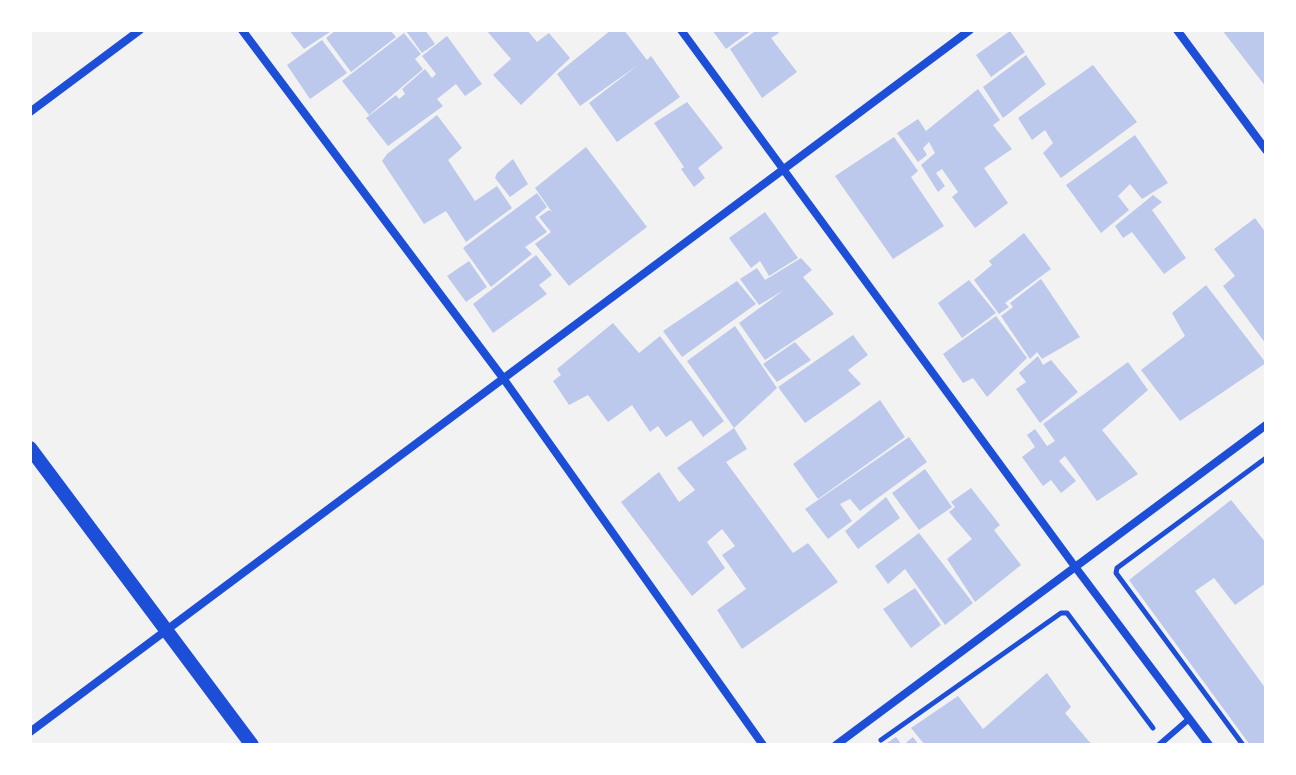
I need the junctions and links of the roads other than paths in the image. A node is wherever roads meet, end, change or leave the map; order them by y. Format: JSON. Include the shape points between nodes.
{"nodes":[{"id":1,"x":140,"y":30,"type":"edge"},
{"id":2,"x":242,"y":30,"type":"edge"},
{"id":3,"x":681,"y":30,"type":"edge"},
{"id":4,"x":970,"y":30,"type":"edge"},
{"id":5,"x":1177,"y":30,"type":"edge"},
{"id":6,"x":30,"y":112,"type":"edge"},
{"id":7,"x":1266,"y":150,"type":"edge"},
{"id":8,"x":785,"y":168,"type":"junction"},
{"id":9,"x":503,"y":378,"type":"junction"},
{"id":10,"x":1266,"y":425,"type":"edge"},
{"id":11,"x":30,"y":448,"type":"edge"},
{"id":12,"x":1076,"y":568,"type":"junction"},
{"id":13,"x":166,"y":630,"type":"junction"},
{"id":14,"x":1189,"y":719,"type":"junction"},
{"id":15,"x":30,"y":732,"type":"edge"},
{"id":16,"x":1161,"y":743,"type":"edge"},
{"id":17,"x":252,"y":745,"type":"edge"},
{"id":18,"x":763,"y":745,"type":"edge"},
{"id":19,"x":836,"y":745,"type":"edge"},
{"id":20,"x":1209,"y":745,"type":"edge"}],
"edges":[{"from":1,"to":6,"type":"street"},
{"from":2,"to":9,"type":"street"},
{"from":3,"to":8,"type":"street"},
{"from":4,"to":8,"type":"street"},
{"from":5,"to":7,"type":"street"},
{"from":8,"to":9,"type":"street"},
{"from":8,"to":12,"type":"street"},
{"from":9,"to":13,"type":"street"},
{"from":9,"to":18,"type":"street"},
{"from":10,"to":12,"type":"street"},
{"from":11,"to":13,"type":"street"},
{"from":12,"to":14,"type":"street"},
{"from":12,"to":19,"type":"street"},
{"from":13,"to":15,"type":"street"},
{"from":13,"to":17,"type":"street"},
{"from":14,"to":16,"type":"lane"},
{"from":14,"to":20,"type":"street"}]}
